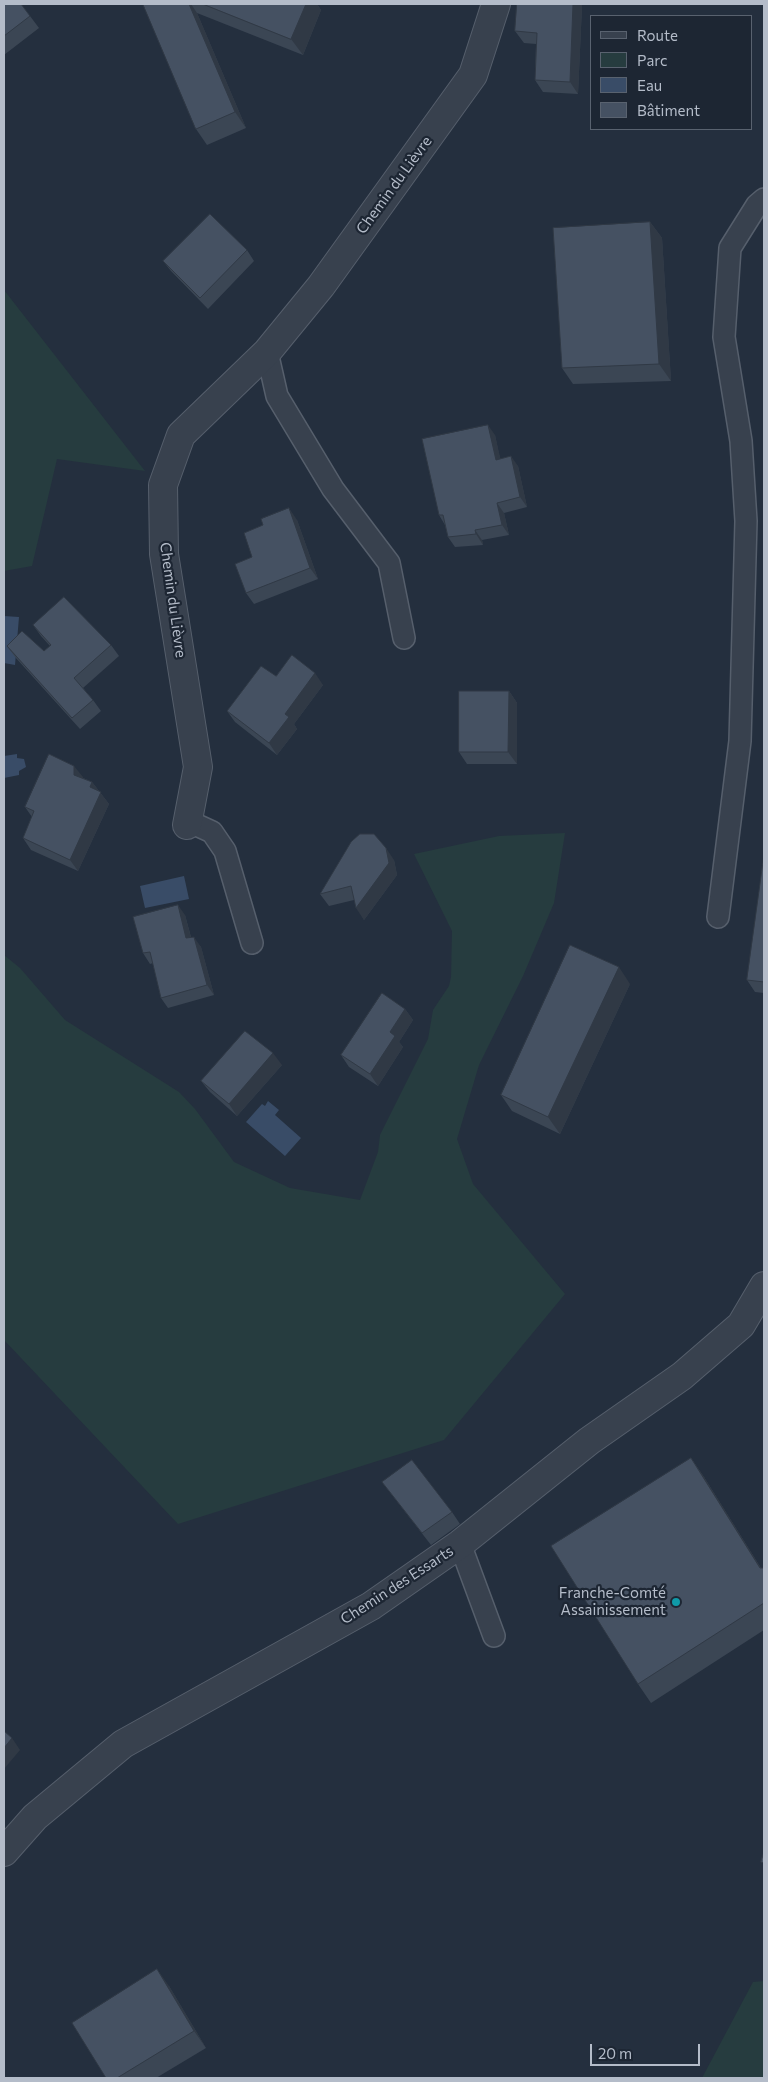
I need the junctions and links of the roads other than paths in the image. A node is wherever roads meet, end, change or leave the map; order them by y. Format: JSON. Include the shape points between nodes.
{"nodes":[{"id":1,"x":496,"y":4,"type":"edge"},
{"id":2,"x":764,"y":200,"type":"edge"},
{"id":3,"x":267,"y":352,"type":"junction"},
{"id":4,"x":404,"y":638,"type":"dead end"},
{"id":5,"x":188,"y":823,"type":"joint"},
{"id":6,"x":718,"y":916,"type":"dead end"},
{"id":7,"x":252,"y":943,"type":"dead end"},
{"id":8,"x":764,"y":1286,"type":"edge"},
{"id":9,"x":460,"y":1544,"type":"junction"},
{"id":10,"x":494,"y":1636,"type":"dead end"},
{"id":11,"x":4,"y":1852,"type":"edge"}],
"edges":[{"from":1,"to":3,"type":"street","name":"Chemin du Lièvre","via":[[473,75],[321,286]]},
{"from":2,"to":6,"type":"lane","via":[[757,205],[730,248],[724,337],[741,441],[746,521],[740,741]]},
{"from":3,"to":4,"type":"lane","via":[[277,396],[333,489],[389,563]]},
{"from":3,"to":5,"type":"street","name":"Chemin du Lièvre","via":[[181,435],[163,485],[164,554],[198,767]]},
{"from":5,"to":7,"type":"lane","via":[[212,832],[225,851]]},
{"from":8,"to":9,"type":"street","name":"Chemin des Essarts","via":[[741,1325],[682,1376],[589,1440]]},
{"from":9,"to":10,"type":"lane"},
{"from":9,"to":11,"type":"street","name":"Chemin des Essarts","via":[[371,1606],[123,1744],[35,1817]]}]}
